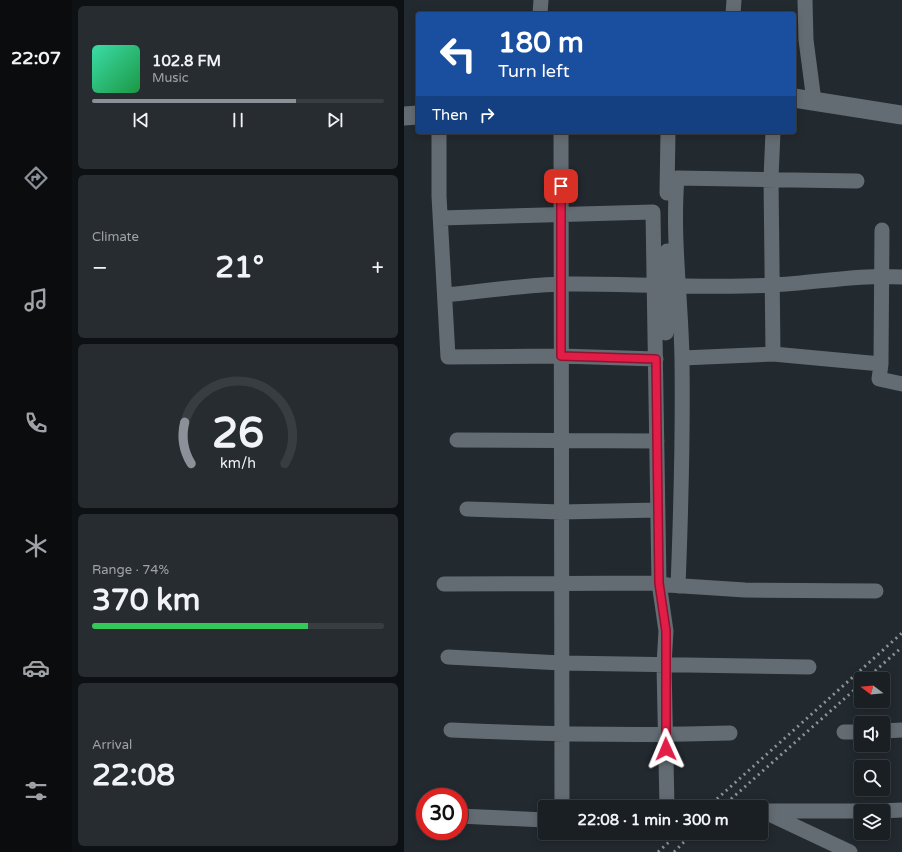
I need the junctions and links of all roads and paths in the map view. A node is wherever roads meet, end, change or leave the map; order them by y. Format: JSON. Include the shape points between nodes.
{"nodes":[{"id":1,"x":541,"y":0,"type":"edge"},
{"id":2,"x":734,"y":0,"type":"edge"},
{"id":3,"x":743,"y":0,"type":"edge"},
{"id":4,"x":805,"y":0,"type":"edge"},
{"id":5,"x":540,"y":12,"type":"edge"},
{"id":6,"x":733,"y":12,"type":"edge"},
{"id":7,"x":742,"y":12,"type":"edge"},
{"id":8,"x":796,"y":98,"type":"edge"},
{"id":9,"x":814,"y":102,"type":"junction"},
{"id":10,"x":416,"y":115,"type":"edge"},
{"id":11,"x":404,"y":116,"type":"edge"},
{"id":12,"x":902,"y":116,"type":"edge"},
{"id":13,"x":439,"y":134,"type":"edge"},
{"id":14,"x":561,"y":134,"type":"edge"},
{"id":15,"x":668,"y":134,"type":"edge"},
{"id":16,"x":773,"y":134,"type":"edge"},
{"id":17,"x":771,"y":178,"type":"junction"},
{"id":18,"x":857,"y":181,"type":"dead end"},
{"id":19,"x":561,"y":215,"type":"junction"},
{"id":20,"x":440,"y":218,"type":"junction"},
{"id":21,"x":882,"y":230,"type":"dead end"},
{"id":22,"x":881,"y":275,"type":"junction"},
{"id":23,"x":902,"y":277,"type":"edge"},
{"id":24,"x":561,"y":284,"type":"junction"},
{"id":25,"x":655,"y":285,"type":"junction"},
{"id":26,"x":772,"y":285,"type":"junction"},
{"id":27,"x":678,"y":286,"type":"junction"},
{"id":28,"x":445,"y":295,"type":"junction"},
{"id":29,"x":772,"y":354,"type":"junction"},
{"id":30,"x":561,"y":356,"type":"junction"},
{"id":31,"x":682,"y":358,"type":"junction"},
{"id":32,"x":656,"y":359,"type":"junction"},
{"id":33,"x":881,"y":364,"type":"junction"},
{"id":34,"x":902,"y":384,"type":"edge"},
{"id":35,"x":562,"y":439,"type":"junction"},
{"id":36,"x":457,"y":440,"type":"dead end"},
{"id":37,"x":657,"y":441,"type":"junction"},
{"id":38,"x":466,"y":509,"type":"dead end"},
{"id":39,"x":658,"y":510,"type":"junction"},
{"id":40,"x":562,"y":512,"type":"junction"},
{"id":41,"x":562,"y":583,"type":"junction"},
{"id":42,"x":444,"y":584,"type":"dead end"},
{"id":43,"x":668,"y":585,"type":"junction"},
{"id":44,"x":876,"y":591,"type":"dead end"},
{"id":45,"x":448,"y":657,"type":"dead end"},
{"id":46,"x":562,"y":663,"type":"junction"},
{"id":47,"x":664,"y":665,"type":"junction"},
{"id":48,"x":809,"y":667,"type":"dead end"},
{"id":49,"x":451,"y":730,"type":"dead end"},
{"id":50,"x":902,"y":730,"type":"edge"},
{"id":51,"x":890,"y":731,"type":"edge"},
{"id":52,"x":844,"y":732,"type":"dead end"},
{"id":53,"x":854,"y":732,"type":"edge"},
{"id":54,"x":730,"y":733,"type":"dead end"},
{"id":55,"x":562,"y":735,"type":"junction"},
{"id":56,"x":665,"y":735,"type":"junction"},
{"id":57,"x":562,"y":800,"type":"edge"},
{"id":58,"x":667,"y":800,"type":"edge"},
{"id":59,"x":902,"y":810,"type":"edge"},
{"id":60,"x":890,"y":811,"type":"edge"},
{"id":61,"x":854,"y":812,"type":"edge"},
{"id":62,"x":468,"y":816,"type":"edge"},
{"id":63,"x":538,"y":820,"type":"edge"},
{"id":64,"x":850,"y":852,"type":"edge"}],
"edges":[{"from":1,"to":5,"type":"street"},
{"from":2,"to":6,"type":"street"},
{"from":3,"to":7,"type":"street"},
{"from":4,"to":9,"type":"street","via":[[806,40]]},
{"from":8,"to":9,"type":"street"},
{"from":9,"to":12,"type":"street"},
{"from":10,"to":11,"type":"street"},
{"from":13,"to":20,"type":"street"},
{"from":14,"to":19,"type":"street"},
{"from":15,"to":43,"type":"street"},
{"from":16,"to":17,"type":"street"},
{"from":17,"to":18,"type":"street"},
{"from":17,"to":26,"type":"street"},
{"from":17,"to":27,"type":"street","via":[[677,178]]},
{"from":19,"to":20,"type":"street"},
{"from":19,"to":24,"type":"street"},
{"from":19,"to":25,"type":"street","via":[[654,212]]},
{"from":20,"to":28,"type":"street"},
{"from":21,"to":22,"type":"street"},
{"from":22,"to":23,"type":"street"},
{"from":22,"to":26,"type":"street"},
{"from":22,"to":33,"type":"street"},
{"from":24,"to":25,"type":"street"},
{"from":24,"to":28,"type":"street"},
{"from":24,"to":30,"type":"street"},
{"from":25,"to":27,"type":"street"},
{"from":25,"to":32,"type":"street"},
{"from":26,"to":27,"type":"street"},
{"from":26,"to":29,"type":"street"},
{"from":27,"to":31,"type":"street"},
{"from":28,"to":30,"type":"street","via":[[448,358]]},
{"from":29,"to":31,"type":"street"},
{"from":29,"to":33,"type":"street"},
{"from":30,"to":32,"type":"street"},
{"from":30,"to":35,"type":"street"},
{"from":31,"to":43,"type":"street","via":[[682,498]]},
{"from":32,"to":37,"type":"street"},
{"from":33,"to":34,"type":"street","via":[[880,379]]},
{"from":35,"to":36,"type":"street"},
{"from":35,"to":37,"type":"street"},
{"from":35,"to":40,"type":"street"},
{"from":37,"to":39,"type":"street"},
{"from":38,"to":40,"type":"street"},
{"from":39,"to":40,"type":"street"},
{"from":39,"to":43,"type":"street"},
{"from":40,"to":41,"type":"street"},
{"from":41,"to":42,"type":"street"},
{"from":41,"to":43,"type":"street"},
{"from":41,"to":46,"type":"street"},
{"from":43,"to":44,"type":"street","via":[[745,590]]},
{"from":43,"to":47,"type":"street"},
{"from":45,"to":46,"type":"street"},
{"from":46,"to":47,"type":"street"},
{"from":46,"to":55,"type":"street"},
{"from":47,"to":48,"type":"street"},
{"from":47,"to":56,"type":"street"},
{"from":49,"to":55,"type":"street"},
{"from":50,"to":51,"type":"street"},
{"from":52,"to":53,"type":"street"},
{"from":54,"to":56,"type":"street"},
{"from":55,"to":56,"type":"street"},
{"from":55,"to":57,"type":"street"},
{"from":56,"to":58,"type":"street"},
{"from":59,"to":60,"type":"street"},
{"from":61,"to":64,"type":"street","via":[[762,811]]},
{"from":62,"to":63,"type":"street"}]}
